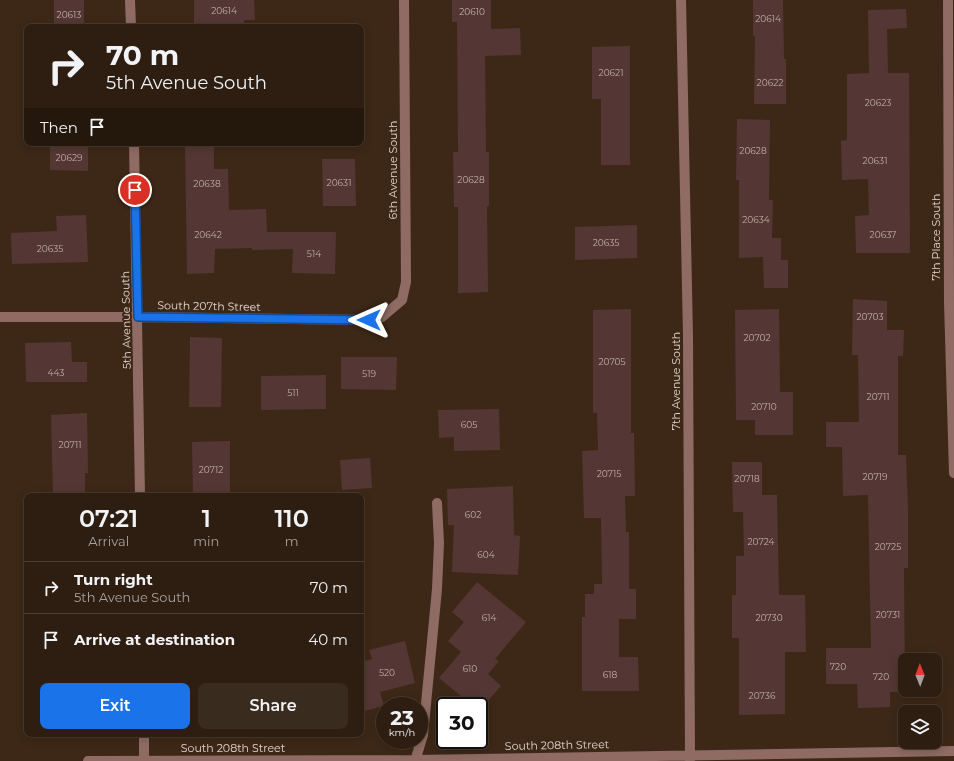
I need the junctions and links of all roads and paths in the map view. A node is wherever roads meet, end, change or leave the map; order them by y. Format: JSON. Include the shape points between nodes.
{"nodes":[{"id":1,"x":130,"y":0,"type":"edge"},
{"id":2,"x":404,"y":0,"type":"edge"},
{"id":3,"x":681,"y":0,"type":"edge"},
{"id":4,"x":948,"y":0,"type":"edge"},
{"id":5,"x":131,"y":24,"type":"edge"},
{"id":6,"x":134,"y":146,"type":"edge"},
{"id":7,"x":951,"y":302,"type":"edge"},
{"id":8,"x":0,"y":317,"type":"edge"},
{"id":9,"x":138,"y":317,"type":"junction"},
{"id":10,"x":369,"y":320,"type":"joint"},
{"id":11,"x":954,"y":473,"type":"edge"},
{"id":12,"x":140,"y":493,"type":"edge"},
{"id":13,"x":437,"y":503,"type":"dead end"},
{"id":14,"x":144,"y":737,"type":"edge"},
{"id":15,"x":954,"y":751,"type":"edge"},
{"id":16,"x":829,"y":757,"type":"edge"},
{"id":17,"x":690,"y":758,"type":"edge"},
{"id":18,"x":415,"y":760,"type":"edge"},
{"id":19,"x":88,"y":761,"type":"edge"},
{"id":20,"x":144,"y":761,"type":"edge"}],
"edges":[{"from":1,"to":5,"type":"street"},
{"from":2,"to":10,"type":"street","name":"6th Avenue South","via":[[406,282],[402,300],[382,318]]},
{"from":3,"to":17,"type":"street","name":"7th Avenue South","via":[[688,344]]},
{"from":4,"to":7,"type":"street","name":"7th Place South"},
{"from":6,"to":9,"type":"street","name":"5th Avenue South"},
{"from":7,"to":11,"type":"street","name":"7th Place South"},
{"from":8,"to":9,"type":"street","name":"South 207th Street"},
{"from":9,"to":10,"type":"street","name":"South 207th Street"},
{"from":9,"to":12,"type":"street","name":"5th Avenue South"},
{"from":13,"to":18,"type":"street","via":[[437,589],[423,735]]},
{"from":14,"to":20,"type":"street"},
{"from":15,"to":16,"type":"street","name":"South 208th Street"},
{"from":16,"to":17,"type":"street","name":"South 208th Street"},
{"from":17,"to":18,"type":"street","name":"South 208th Street"},
{"from":18,"to":20,"type":"street","name":"South 208th Street"},
{"from":19,"to":20,"type":"street","name":"South 208th Street"}]}
